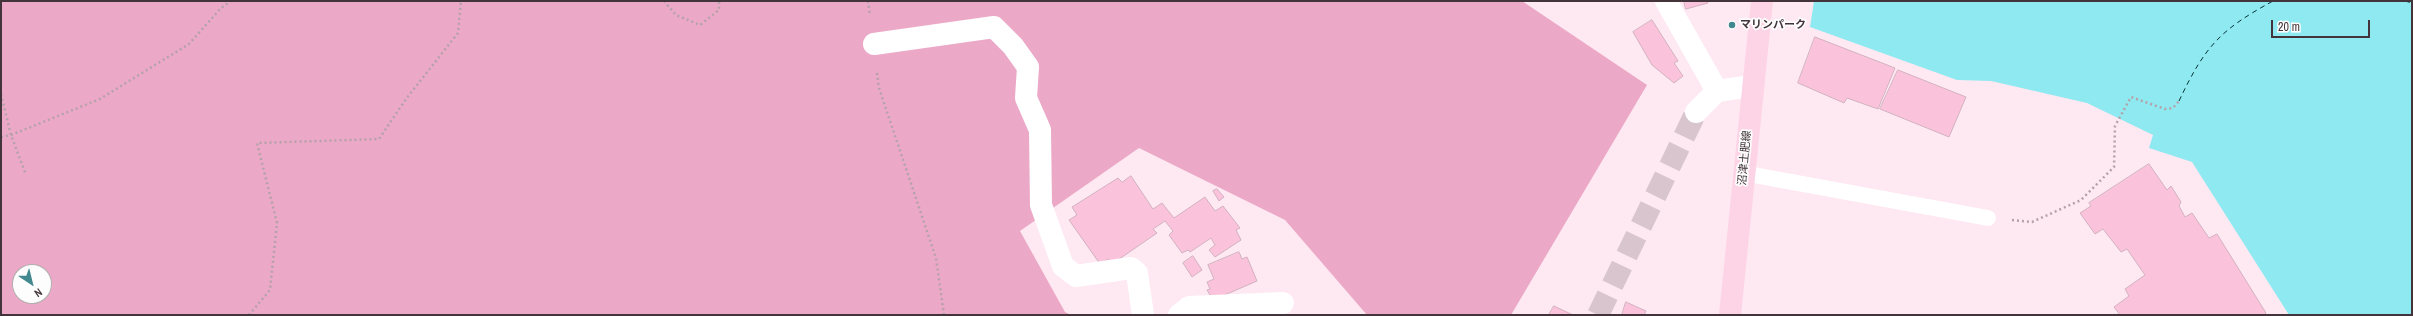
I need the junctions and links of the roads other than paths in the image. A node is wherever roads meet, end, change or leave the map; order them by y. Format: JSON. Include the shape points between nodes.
{"nodes":[{"id":1,"x":1666,"y":1,"type":"edge"},
{"id":2,"x":1762,"y":1,"type":"edge"},
{"id":3,"x":874,"y":44,"type":"road end"},
{"id":4,"x":1752,"y":86,"type":"junction"},
{"id":5,"x":1718,"y":91,"type":"junction"},
{"id":6,"x":1696,"y":112,"type":"tunnel mouth"},
{"id":7,"x":1744,"y":173,"type":"junction"},
{"id":8,"x":1988,"y":218,"type":"road end"},
{"id":9,"x":1283,"y":303,"type":"dead end"},
{"id":10,"x":1143,"y":315,"type":"edge"},
{"id":11,"x":1179,"y":315,"type":"edge"},
{"id":12,"x":1730,"y":315,"type":"edge"}],
"edges":[{"from":1,"to":5,"type":"street"},
{"from":2,"to":4,"type":"main road","name":"沼津土肥線"},
{"from":3,"to":10,"type":"street","via":[[994,27],[1013,46],[1028,67],[1026,98],[1040,130],[1041,205],[1063,266],[1076,276],[1131,268],[1137,273]]},
{"from":4,"to":5,"type":"street"},
{"from":4,"to":7,"type":"main road","name":"沼津土肥線"},
{"from":5,"to":6,"type":"street"},
{"from":7,"to":8,"type":"lane"},
{"from":7,"to":12,"type":"main road","name":"沼津土肥線"},
{"from":9,"to":11,"type":"street","via":[[1189,307]]}]}
